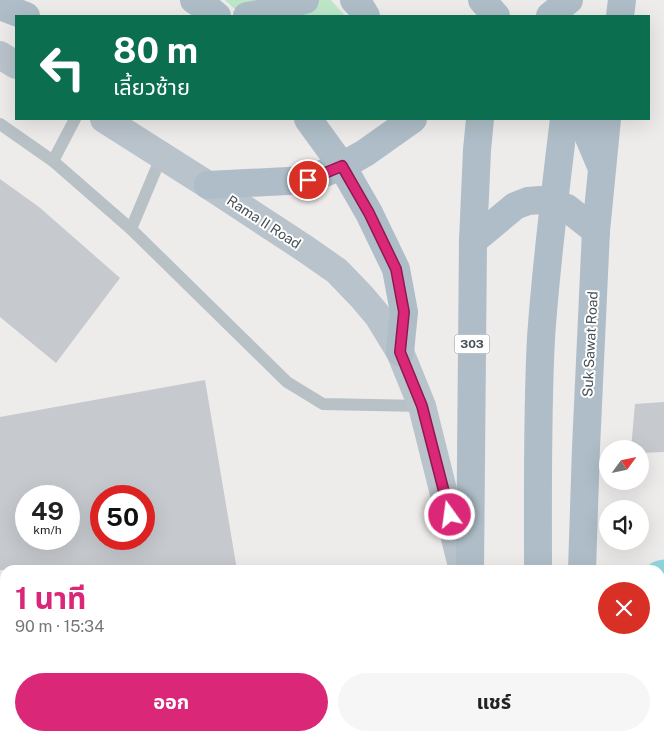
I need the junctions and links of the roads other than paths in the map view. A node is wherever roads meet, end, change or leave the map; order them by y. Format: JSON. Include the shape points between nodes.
{"nodes":[{"id":1,"x":194,"y":0,"type":"edge"},
{"id":2,"x":305,"y":0,"type":"edge"},
{"id":3,"x":354,"y":0,"type":"edge"},
{"id":4,"x":569,"y":0,"type":"edge"},
{"id":5,"x":579,"y":0,"type":"edge"},
{"id":6,"x":622,"y":0,"type":"edge"},
{"id":7,"x":0,"y":6,"type":"edge"},
{"id":8,"x":23,"y":15,"type":"edge"},
{"id":9,"x":216,"y":15,"type":"edge"},
{"id":10,"x":252,"y":15,"type":"edge"},
{"id":11,"x":365,"y":15,"type":"edge"},
{"id":12,"x":551,"y":15,"type":"edge"},
{"id":13,"x":577,"y":15,"type":"edge"},
{"id":14,"x":620,"y":15,"type":"edge"},
{"id":15,"x":0,"y":56,"type":"edge"},
{"id":16,"x":15,"y":64,"type":"edge"},
{"id":17,"x":74,"y":120,"type":"edge"},
{"id":18,"x":106,"y":120,"type":"edge"},
{"id":19,"x":309,"y":120,"type":"edge"},
{"id":20,"x":376,"y":120,"type":"edge"},
{"id":21,"x":412,"y":120,"type":"edge"},
{"id":22,"x":480,"y":120,"type":"edge"},
{"id":23,"x":564,"y":120,"type":"edge"},
{"id":24,"x":577,"y":120,"type":"edge"},
{"id":25,"x":607,"y":120,"type":"edge"},
{"id":26,"x":0,"y":124,"type":"edge"},
{"id":27,"x":365,"y":153,"type":"junction"},
{"id":28,"x":162,"y":155,"type":"junction"},
{"id":29,"x":53,"y":161,"type":"junction"},
{"id":30,"x":342,"y":166,"type":"junction"},
{"id":31,"x":602,"y":167,"type":"junction"},
{"id":32,"x":208,"y":184,"type":"junction"},
{"id":33,"x":131,"y":229,"type":"junction"},
{"id":34,"x":596,"y":231,"type":"junction"},
{"id":35,"x":473,"y":240,"type":"junction"},
{"id":36,"x":400,"y":352,"type":"junction"},
{"id":37,"x":422,"y":406,"type":"junction"},
{"id":38,"x":462,"y":565,"type":"edge"},
{"id":39,"x":470,"y":565,"type":"edge"},
{"id":40,"x":538,"y":565,"type":"edge"},
{"id":41,"x":582,"y":565,"type":"edge"}],
"edges":[{"from":1,"to":9,"type":"main road"},
{"from":2,"to":10,"type":"main road"},
{"from":3,"to":11,"type":"main road"},
{"from":4,"to":12,"type":"main road"},
{"from":5,"to":13,"type":"main road"},
{"from":6,"to":14,"type":"main road"},
{"from":7,"to":8,"type":"main road"},
{"from":15,"to":16,"type":"main road"},
{"from":17,"to":29,"type":"lane"},
{"from":18,"to":28,"type":"main road","name":"Rama II Road"},
{"from":19,"to":30,"type":"main road","name":"Rama II Road"},
{"from":20,"to":27,"type":"main road"},
{"from":21,"to":27,"type":"main road"},
{"from":22,"to":35,"type":"main road","number":"303"},
{"from":23,"to":40,"type":"main road","bridge":true,"via":[[541,339]]},
{"from":24,"to":31,"type":"main road","via":[[587,133]]},
{"from":25,"to":31,"type":"main road","name":"Suk Sawat Road"},
{"from":26,"to":29,"type":"lane"},
{"from":27,"to":30,"type":"main road"},
{"from":28,"to":32,"type":"main road","name":"Rama II Road"},
{"from":28,"to":33,"type":"lane"},
{"from":29,"to":33,"type":"lane"},
{"from":30,"to":32,"type":"main road","via":[[308,180]]},
{"from":30,"to":36,"type":"main road","name":"Rama II Road","via":[[396,269],[404,312]]},
{"from":31,"to":34,"type":"main road","name":"Suk Sawat Road"},
{"from":32,"to":36,"type":"main road","name":"Rama II Road","via":[[337,271],[378,316]]},
{"from":33,"to":37,"type":"lane","via":[[288,382],[323,404]]},
{"from":34,"to":35,"type":"main road","via":[[567,208],[541,200],[515,206]]},
{"from":34,"to":41,"type":"main road","name":"Suk Sawat Road"},
{"from":35,"to":39,"type":"main road","number":"303"},
{"from":36,"to":37,"type":"main road","name":"Rama II Road"},
{"from":37,"to":38,"type":"main road","name":"Rama II Road"}]}
